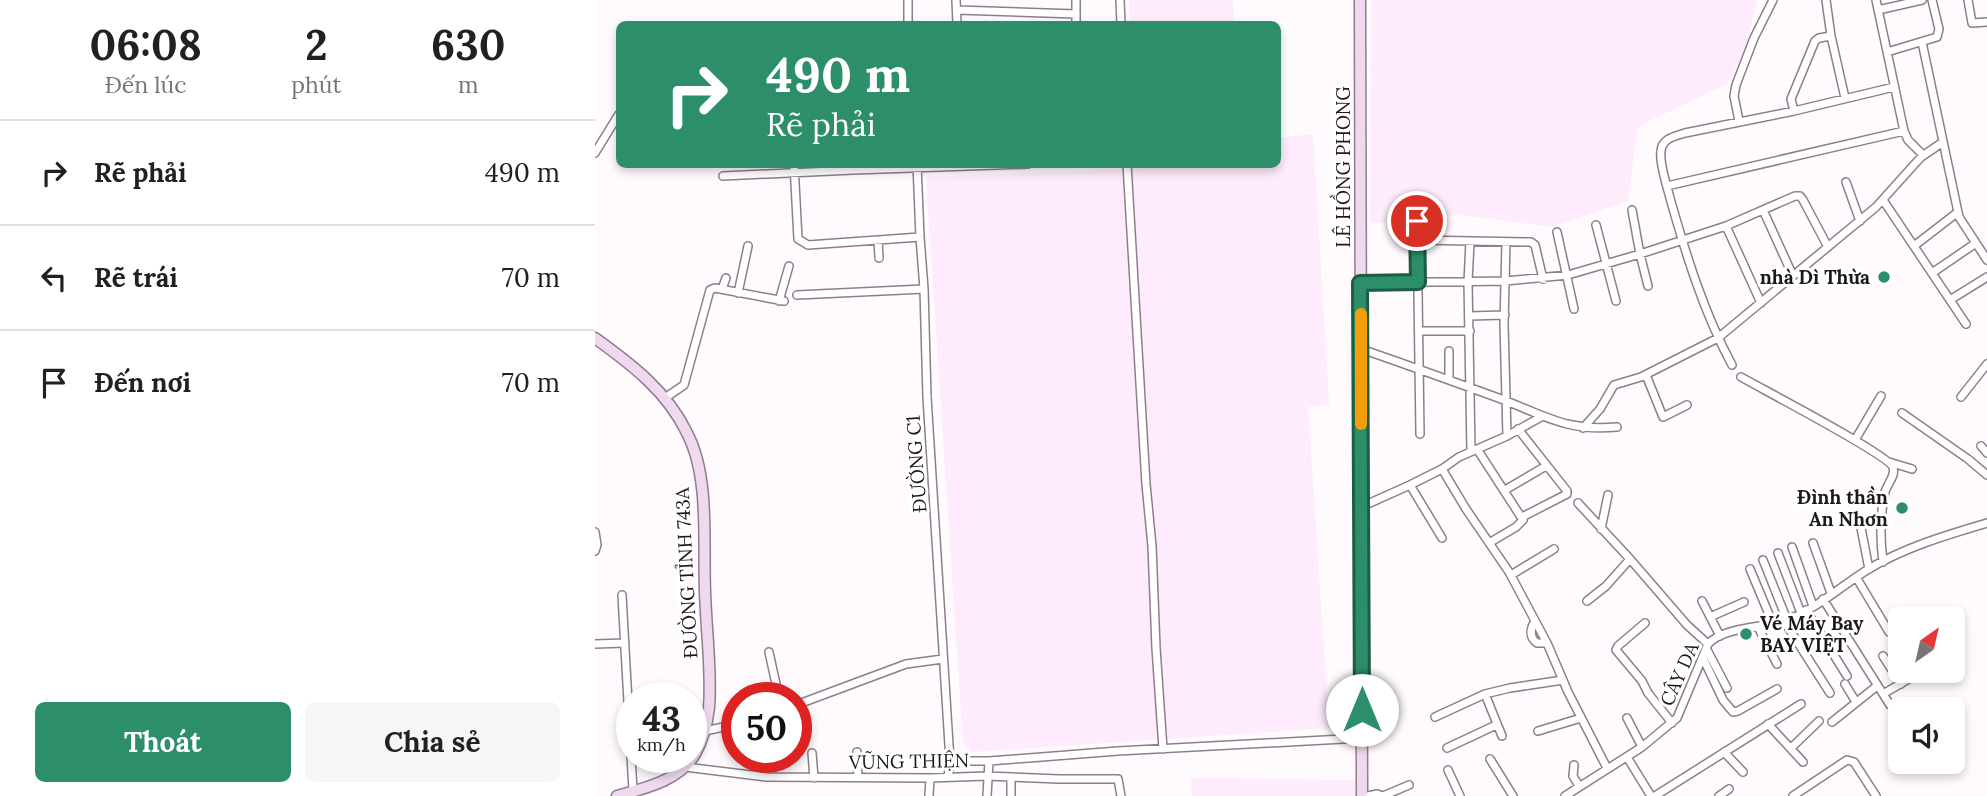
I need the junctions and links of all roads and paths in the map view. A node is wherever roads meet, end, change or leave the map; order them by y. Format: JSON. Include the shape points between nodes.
{"nodes":[{"id":1,"x":908,"y":0,"type":"edge"},
{"id":2,"x":956,"y":0,"type":"edge"},
{"id":3,"x":1076,"y":0,"type":"edge"},
{"id":4,"x":1120,"y":0,"type":"edge"},
{"id":5,"x":1360,"y":0,"type":"edge"},
{"id":6,"x":1773,"y":0,"type":"edge"},
{"id":7,"x":1826,"y":0,"type":"edge"},
{"id":8,"x":1876,"y":0,"type":"edge"},
{"id":9,"x":1922,"y":0,"type":"edge"},
{"id":10,"x":1932,"y":0,"type":"edge"},
{"id":11,"x":1968,"y":0,"type":"edge"},
{"id":12,"x":957,"y":10,"type":"junction"},
{"id":13,"x":1878,"y":10,"type":"junction"},
{"id":14,"x":1076,"y":14,"type":"junction"},
{"id":15,"x":908,"y":21,"type":"edge"},
{"id":16,"x":957,"y":21,"type":"edge"},
{"id":17,"x":1076,"y":21,"type":"edge"},
{"id":18,"x":1121,"y":21,"type":"edge"},
{"id":19,"x":1987,"y":22,"type":"edge"},
{"id":20,"x":1831,"y":36,"type":"junction"},
{"id":21,"x":1922,"y":42,"type":"junction"},
{"id":22,"x":1887,"y":52,"type":"junction"},
{"id":23,"x":1895,"y":87,"type":"junction"},
{"id":24,"x":1845,"y":98,"type":"junction"},
{"id":25,"x":1794,"y":111,"type":"junction"},
{"id":26,"x":616,"y":119,"type":"edge"},
{"id":27,"x":1739,"y":121,"type":"junction"},
{"id":28,"x":1904,"y":131,"type":"junction"},
{"id":29,"x":1943,"y":142,"type":"junction"},
{"id":30,"x":595,"y":153,"type":"edge"},
{"id":31,"x":1923,"y":155,"type":"junction"},
{"id":32,"x":824,"y":168,"type":"edge"},
{"id":33,"x":918,"y":168,"type":"edge"},
{"id":34,"x":1127,"y":168,"type":"edge"},
{"id":35,"x":795,"y":169,"type":"edge"},
{"id":36,"x":723,"y":176,"type":"dead end"},
{"id":37,"x":1846,"y":182,"type":"dead end"},
{"id":38,"x":1667,"y":186,"type":"junction"},
{"id":39,"x":1883,"y":200,"type":"junction"},
{"id":40,"x":1632,"y":210,"type":"dead end"},
{"id":41,"x":1763,"y":210,"type":"junction"},
{"id":42,"x":1958,"y":212,"type":"junction"},
{"id":43,"x":1417,"y":221,"type":"dead end"},
{"id":44,"x":1860,"y":221,"type":"junction"},
{"id":45,"x":1596,"y":225,"type":"dead end"},
{"id":46,"x":1726,"y":226,"type":"junction"},
{"id":47,"x":1557,"y":232,"type":"dead end"},
{"id":48,"x":920,"y":237,"type":"junction"},
{"id":49,"x":878,"y":240,"type":"junction"},
{"id":50,"x":1417,"y":240,"type":"junction"},
{"id":51,"x":1682,"y":240,"type":"junction"},
{"id":52,"x":1470,"y":242,"type":"junction"},
{"id":53,"x":1506,"y":242,"type":"junction"},
{"id":54,"x":1976,"y":243,"type":"junction"},
{"id":55,"x":748,"y":246,"type":"dead end"},
{"id":56,"x":1914,"y":246,"type":"junction"},
{"id":57,"x":1828,"y":247,"type":"junction"},
{"id":58,"x":1640,"y":254,"type":"junction"},
{"id":59,"x":879,"y":258,"type":"dead end"},
{"id":60,"x":1987,"y":260,"type":"edge"},
{"id":61,"x":1607,"y":263,"type":"junction"},
{"id":62,"x":789,"y":266,"type":"dead end"},
{"id":63,"x":1932,"y":273,"type":"junction"},
{"id":64,"x":1568,"y":275,"type":"junction"},
{"id":65,"x":1793,"y":276,"type":"junction"},
{"id":66,"x":1987,"y":277,"type":"edge"},
{"id":67,"x":726,"y":278,"type":"dead end"},
{"id":68,"x":1543,"y":279,"type":"junction"},
{"id":69,"x":1506,"y":281,"type":"junction"},
{"id":70,"x":1418,"y":282,"type":"junction"},
{"id":71,"x":1468,"y":282,"type":"junction"},
{"id":72,"x":1360,"y":283,"type":"junction"},
{"id":73,"x":1648,"y":286,"type":"dead end"},
{"id":74,"x":722,"y":289,"type":"junction"},
{"id":75,"x":924,"y":289,"type":"junction"},
{"id":76,"x":738,"y":293,"type":"junction"},
{"id":77,"x":797,"y":295,"type":"dead end"},
{"id":78,"x":1950,"y":300,"type":"junction"},
{"id":79,"x":1616,"y":301,"type":"dead end"},
{"id":80,"x":1761,"y":303,"type":"junction"},
{"id":81,"x":1574,"y":309,"type":"dead end"},
{"id":82,"x":1505,"y":315,"type":"junction"},
{"id":83,"x":1469,"y":316,"type":"junction"},
{"id":84,"x":1966,"y":324,"type":"dead end"},
{"id":85,"x":1419,"y":331,"type":"junction"},
{"id":86,"x":1470,"y":331,"type":"junction"},
{"id":87,"x":595,"y":338,"type":"edge"},
{"id":88,"x":1718,"y":338,"type":"junction"},
{"id":89,"x":1361,"y":349,"type":"junction"},
{"id":90,"x":1449,"y":351,"type":"dead end"},
{"id":91,"x":1987,"y":364,"type":"edge"},
{"id":92,"x":1732,"y":365,"type":"dead end"},
{"id":93,"x":1419,"y":369,"type":"junction"},
{"id":94,"x":1646,"y":375,"type":"junction"},
{"id":95,"x":1741,"y":377,"type":"dead end"},
{"id":96,"x":1449,"y":380,"type":"junction"},
{"id":97,"x":1471,"y":388,"type":"junction"},
{"id":98,"x":1881,"y":396,"type":"dead end"},
{"id":99,"x":1961,"y":397,"type":"dead end"},
{"id":100,"x":665,"y":398,"type":"junction"},
{"id":101,"x":1505,"y":400,"type":"junction"},
{"id":102,"x":1687,"y":405,"type":"dead end"},
{"id":103,"x":1902,"y":413,"type":"dead end"},
{"id":104,"x":1541,"y":417,"type":"junction"},
{"id":105,"x":1617,"y":427,"type":"dead end"},
{"id":106,"x":1583,"y":428,"type":"junction"},
{"id":107,"x":1518,"y":429,"type":"junction"},
{"id":108,"x":1420,"y":434,"type":"dead end"},
{"id":109,"x":1507,"y":436,"type":"junction"},
{"id":110,"x":1855,"y":440,"type":"junction"},
{"id":111,"x":1474,"y":450,"type":"junction"},
{"id":112,"x":1888,"y":462,"type":"junction"},
{"id":113,"x":1546,"y":466,"type":"junction"},
{"id":114,"x":1442,"y":469,"type":"junction"},
{"id":115,"x":1912,"y":469,"type":"dead end"},
{"id":116,"x":1987,"y":475,"type":"edge"},
{"id":117,"x":1410,"y":485,"type":"junction"},
{"id":118,"x":1505,"y":490,"type":"junction"},
{"id":119,"x":1608,"y":495,"type":"dead end"},
{"id":120,"x":1578,"y":503,"type":"dead end"},
{"id":121,"x":1361,"y":507,"type":"junction"},
{"id":122,"x":1522,"y":517,"type":"junction"},
{"id":123,"x":1987,"y":523,"type":"edge"},
{"id":124,"x":1861,"y":528,"type":"dead end"},
{"id":125,"x":1601,"y":529,"type":"junction"},
{"id":126,"x":595,"y":532,"type":"edge"},
{"id":127,"x":1442,"y":538,"type":"dead end"},
{"id":128,"x":1489,"y":543,"type":"junction"},
{"id":129,"x":1813,"y":543,"type":"dead end"},
{"id":130,"x":1792,"y":547,"type":"dead end"},
{"id":131,"x":1554,"y":549,"type":"dead end"},
{"id":132,"x":595,"y":551,"type":"edge"},
{"id":133,"x":1778,"y":553,"type":"dead end"},
{"id":134,"x":1630,"y":559,"type":"junction"},
{"id":135,"x":1763,"y":559,"type":"dead end"},
{"id":136,"x":1883,"y":562,"type":"junction"},
{"id":137,"x":1750,"y":569,"type":"dead end"},
{"id":138,"x":1869,"y":569,"type":"junction"},
{"id":139,"x":1511,"y":575,"type":"junction"},
{"id":140,"x":1856,"y":577,"type":"junction"},
{"id":141,"x":1831,"y":593,"type":"junction"},
{"id":142,"x":622,"y":595,"type":"dead end"},
{"id":143,"x":1823,"y":599,"type":"junction"},
{"id":144,"x":1702,"y":600,"type":"dead end"},
{"id":145,"x":1587,"y":601,"type":"dead end"},
{"id":146,"x":1745,"y":602,"type":"dead end"},
{"id":147,"x":1807,"y":609,"type":"junction"},
{"id":148,"x":1710,"y":617,"type":"junction"},
{"id":149,"x":1786,"y":620,"type":"junction"},
{"id":150,"x":1645,"y":623,"type":"dead end"},
{"id":151,"x":1773,"y":624,"type":"junction"},
{"id":152,"x":1758,"y":627,"type":"junction"},
{"id":153,"x":1888,"y":630,"type":"edge"},
{"id":154,"x":1720,"y":636,"type":"junction"},
{"id":155,"x":625,"y":643,"type":"junction"},
{"id":156,"x":595,"y":644,"type":"edge"},
{"id":157,"x":1707,"y":646,"type":"junction"},
{"id":158,"x":769,"y":652,"type":"dead end"},
{"id":159,"x":1883,"y":656,"type":"dead end"},
{"id":160,"x":1703,"y":658,"type":"junction"},
{"id":161,"x":943,"y":659,"type":"junction"},
{"id":162,"x":1777,"y":664,"type":"dead end"},
{"id":163,"x":1563,"y":680,"type":"junction"},
{"id":164,"x":776,"y":682,"type":"edge"},
{"id":165,"x":1901,"y":684,"type":"joint"},
{"id":166,"x":1877,"y":686,"type":"junction"},
{"id":167,"x":1727,"y":688,"type":"dead end"},
{"id":168,"x":1777,"y":689,"type":"dead end"},
{"id":169,"x":1830,"y":693,"type":"dead end"},
{"id":170,"x":1485,"y":694,"type":"junction"},
{"id":171,"x":1883,"y":694,"type":"junction"},
{"id":172,"x":812,"y":699,"type":"edge"},
{"id":173,"x":1856,"y":702,"type":"junction"},
{"id":174,"x":1888,"y":702,"type":"edge"},
{"id":175,"x":1801,"y":704,"type":"dead end"},
{"id":176,"x":707,"y":712,"type":"edge"},
{"id":177,"x":1435,"y":717,"type":"dead end"},
{"id":178,"x":1581,"y":718,"type":"junction"},
{"id":179,"x":1627,"y":718,"type":"dead end"},
{"id":180,"x":1819,"y":721,"type":"dead end"},
{"id":181,"x":1832,"y":722,"type":"dead end"},
{"id":182,"x":1672,"y":723,"type":"junction"},
{"id":183,"x":1768,"y":724,"type":"junction"},
{"id":184,"x":1496,"y":725,"type":"junction"},
{"id":185,"x":1538,"y":732,"type":"dead end"},
{"id":186,"x":1501,"y":736,"type":"dead end"},
{"id":187,"x":1361,"y":738,"type":"junction"},
{"id":188,"x":1642,"y":747,"type":"junction"},
{"id":189,"x":1447,"y":748,"type":"dead end"},
{"id":190,"x":1791,"y":748,"type":"junction"},
{"id":191,"x":1163,"y":749,"type":"junction"},
{"id":192,"x":857,"y":752,"type":"dead end"},
{"id":193,"x":1724,"y":752,"type":"junction"},
{"id":194,"x":813,"y":753,"type":"dead end"},
{"id":195,"x":1627,"y":757,"type":"junction"},
{"id":196,"x":1490,"y":759,"type":"dead end"},
{"id":197,"x":950,"y":761,"type":"junction"},
{"id":198,"x":989,"y":761,"type":"junction"},
{"id":199,"x":1804,"y":762,"type":"dead end"},
{"id":200,"x":1574,"y":765,"type":"dead end"},
{"id":201,"x":1607,"y":768,"type":"junction"},
{"id":202,"x":707,"y":770,"type":"edge"},
{"id":203,"x":1448,"y":770,"type":"dead end"},
{"id":204,"x":1743,"y":772,"type":"dead end"},
{"id":205,"x":676,"y":773,"type":"edge"},
{"id":206,"x":987,"y":776,"type":"junction"},
{"id":207,"x":858,"y":777,"type":"junction"},
{"id":208,"x":947,"y":777,"type":"junction"},
{"id":209,"x":1011,"y":777,"type":"junction"},
{"id":210,"x":814,"y":778,"type":"junction"},
{"id":211,"x":930,"y":778,"type":"junction"},
{"id":212,"x":1409,"y":785,"type":"dead end"},
{"id":213,"x":1729,"y":789,"type":"dead end"},
{"id":214,"x":1578,"y":791,"type":"edge"},
{"id":215,"x":633,"y":792,"type":"junction"},
{"id":216,"x":617,"y":796,"type":"edge"},
{"id":217,"x":929,"y":796,"type":"edge"},
{"id":218,"x":987,"y":796,"type":"edge"},
{"id":219,"x":1011,"y":796,"type":"edge"},
{"id":220,"x":1121,"y":796,"type":"edge"},
{"id":221,"x":1362,"y":796,"type":"edge"},
{"id":222,"x":1368,"y":796,"type":"edge"},
{"id":223,"x":1383,"y":796,"type":"edge"},
{"id":224,"x":1460,"y":796,"type":"edge"},
{"id":225,"x":1513,"y":796,"type":"edge"},
{"id":226,"x":1565,"y":796,"type":"edge"},
{"id":227,"x":1653,"y":796,"type":"edge"},
{"id":228,"x":1719,"y":796,"type":"edge"},
{"id":229,"x":1793,"y":796,"type":"edge"},
{"id":230,"x":1876,"y":796,"type":"edge"}],
"edges":[{"from":1,"to":15,"type":"street"},
{"from":2,"to":12,"type":"street"},
{"from":3,"to":14,"type":"street"},
{"from":4,"to":18,"type":"street"},
{"from":5,"to":72,"type":"main road","name":"LÊ HỒNG PHONG"},
{"from":6,"to":27,"type":"street","via":[[1736,85]]},
{"from":7,"to":20,"type":"street"},
{"from":8,"to":13,"type":"street"},
{"from":9,"to":13,"type":"street"},
{"from":10,"to":21,"type":"street","via":[[1939,33]]},
{"from":11,"to":19,"type":"street","via":[[1972,23]]},
{"from":12,"to":14,"type":"street"},
{"from":12,"to":16,"type":"street"},
{"from":13,"to":22,"type":"street"},
{"from":14,"to":17,"type":"street"},
{"from":20,"to":24,"type":"street"},
{"from":20,"to":25,"type":"street","via":[[1815,41],[1791,99]]},
{"from":21,"to":22,"type":"street"},
{"from":21,"to":29,"type":"street"},
{"from":22,"to":23,"type":"street"},
{"from":23,"to":24,"type":"street"},
{"from":23,"to":28,"type":"street"},
{"from":24,"to":25,"type":"street"},
{"from":25,"to":27,"type":"street"},
{"from":26,"to":30,"type":"street"},
{"from":27,"to":38,"type":"street","via":[[1668,138],[1661,151]]},
{"from":28,"to":31,"type":"street"},
{"from":28,"to":38,"type":"street"},
{"from":29,"to":31,"type":"street"},
{"from":29,"to":42,"type":"street"},
{"from":31,"to":39,"type":"street"},
{"from":32,"to":35,"type":"street"},
{"from":33,"to":48,"type":"street","name":"ĐƯỜNG C1"},
{"from":34,"to":191,"type":"street"},
{"from":35,"to":36,"type":"street"},
{"from":35,"to":49,"type":"street","via":[[801,243]]},
{"from":37,"to":44,"type":"street"},
{"from":38,"to":51,"type":"street"},
{"from":39,"to":44,"type":"street"},
{"from":39,"to":56,"type":"street"},
{"from":40,"to":58,"type":"street"},
{"from":41,"to":46,"type":"street"},
{"from":41,"to":57,"type":"street","via":[[1800,196]]},
{"from":41,"to":65,"type":"street"},
{"from":42,"to":54,"type":"street"},
{"from":42,"to":56,"type":"street"},
{"from":43,"to":50,"type":"street"},
{"from":44,"to":57,"type":"street"},
{"from":45,"to":61,"type":"street"},
{"from":46,"to":51,"type":"street"},
{"from":46,"to":80,"type":"street"},
{"from":47,"to":64,"type":"street"},
{"from":48,"to":49,"type":"street"},
{"from":48,"to":75,"type":"street","name":"ĐƯỜNG C1"},
{"from":49,"to":59,"type":"street"},
{"from":50,"to":52,"type":"street"},
{"from":50,"to":70,"type":"street"},
{"from":51,"to":58,"type":"street"},
{"from":51,"to":88,"type":"street"},
{"from":52,"to":53,"type":"street"},
{"from":52,"to":71,"type":"street"},
{"from":53,"to":68,"type":"street","via":[[1533,244]]},
{"from":53,"to":69,"type":"street"},
{"from":54,"to":60,"type":"street"},
{"from":54,"to":63,"type":"street"},
{"from":55,"to":76,"type":"street"},
{"from":56,"to":63,"type":"street"},
{"from":57,"to":65,"type":"street"},
{"from":58,"to":61,"type":"street"},
{"from":58,"to":73,"type":"street"},
{"from":61,"to":64,"type":"street"},
{"from":61,"to":79,"type":"street"},
{"from":62,"to":76,"type":"street","via":[[782,301]]},
{"from":63,"to":78,"type":"street"},
{"from":64,"to":68,"type":"street"},
{"from":64,"to":81,"type":"street"},
{"from":65,"to":80,"type":"street"},
{"from":66,"to":78,"type":"street"},
{"from":67,"to":74,"type":"street"},
{"from":68,"to":69,"type":"street"},
{"from":69,"to":71,"type":"street"},
{"from":69,"to":82,"type":"street"},
{"from":70,"to":71,"type":"street"},
{"from":70,"to":72,"type":"street"},
{"from":70,"to":85,"type":"street"},
{"from":71,"to":83,"type":"street"},
{"from":72,"to":89,"type":"main road","name":"LÊ HỒNG PHONG"},
{"from":74,"to":76,"type":"street"},
{"from":74,"to":100,"type":"street","via":[[710,290],[684,385]]},
{"from":75,"to":77,"type":"street"},
{"from":75,"to":161,"type":"street","name":"ĐƯỜNG C1"},
{"from":78,"to":84,"type":"street"},
{"from":80,"to":88,"type":"street"},
{"from":82,"to":83,"type":"street"},
{"from":82,"to":101,"type":"street"},
{"from":83,"to":86,"type":"street"},
{"from":85,"to":86,"type":"street"},
{"from":85,"to":93,"type":"street"},
{"from":86,"to":97,"type":"street"},
{"from":87,"to":100,"type":"main road","name":"ĐƯỜNG TỈNH 743A"},
{"from":88,"to":92,"type":"street"},
{"from":88,"to":94,"type":"street"},
{"from":89,"to":93,"type":"street"},
{"from":89,"to":121,"type":"main road","name":"LÊ HỒNG PHONG"},
{"from":90,"to":96,"type":"street"},
{"from":91,"to":99,"type":"street"},
{"from":93,"to":96,"type":"street"},
{"from":93,"to":108,"type":"street"},
{"from":94,"to":102,"type":"street","via":[[1663,417]]},
{"from":94,"to":106,"type":"street","via":[[1614,385]]},
{"from":95,"to":110,"type":"street"},
{"from":96,"to":97,"type":"street"},
{"from":97,"to":101,"type":"street"},
{"from":97,"to":111,"type":"street"},
{"from":98,"to":110,"type":"street"},
{"from":100,"to":176,"type":"main road","name":"ĐƯỜNG TỈNH 743A","via":[[693,447],[702,497]]},
{"from":101,"to":104,"type":"street"},
{"from":101,"to":109,"type":"street"},
{"from":103,"to":116,"type":"street"},
{"from":104,"to":106,"type":"street"},
{"from":104,"to":107,"type":"street"},
{"from":105,"to":106,"type":"street"},
{"from":107,"to":109,"type":"street"},
{"from":107,"to":113,"type":"street"},
{"from":109,"to":111,"type":"street"},
{"from":110,"to":112,"type":"street"},
{"from":111,"to":114,"type":"street"},
{"from":111,"to":118,"type":"street"},
{"from":112,"to":115,"type":"street"},
{"from":112,"to":136,"type":"street","via":[[1893,474],[1885,491]]},
{"from":113,"to":118,"type":"street"},
{"from":113,"to":122,"type":"street","via":[[1567,494]]},
{"from":114,"to":117,"type":"street"},
{"from":114,"to":128,"type":"street"},
{"from":117,"to":121,"type":"street"},
{"from":117,"to":127,"type":"street"},
{"from":118,"to":122,"type":"street"},
{"from":119,"to":125,"type":"street"},
{"from":120,"to":125,"type":"street"},
{"from":121,"to":187,"type":"main road","name":"LÊ HỒNG PHONG"},
{"from":122,"to":128,"type":"street","via":[[1519,525]]},
{"from":123,"to":136,"type":"street","name":"CÂY DA"},
{"from":124,"to":138,"type":"street"},
{"from":125,"to":134,"type":"street"},
{"from":126,"to":132,"type":"street"},
{"from":128,"to":139,"type":"street"},
{"from":129,"to":141,"type":"street"},
{"from":130,"to":147,"type":"street"},
{"from":131,"to":139,"type":"street"},
{"from":133,"to":147,"type":"street"},
{"from":134,"to":145,"type":"street"},
{"from":134,"to":157,"type":"street"},
{"from":135,"to":149,"type":"street"},
{"from":136,"to":138,"type":"street","name":"CÂY DA"},
{"from":137,"to":151,"type":"street"},
{"from":138,"to":140,"type":"street","name":"CÂY DA"},
{"from":139,"to":163,"type":"street"},
{"from":140,"to":141,"type":"street","name":"CÂY DA"},
{"from":140,"to":153,"type":"street"},
{"from":141,"to":143,"type":"street","name":"CÂY DA"},
{"from":142,"to":155,"type":"street"},
{"from":143,"to":147,"type":"street","name":"CÂY DA"},
{"from":143,"to":166,"type":"street"},
{"from":144,"to":148,"type":"street"},
{"from":146,"to":148,"type":"street"},
{"from":147,"to":149,"type":"street","name":"CÂY DA"},
{"from":147,"to":173,"type":"street"},
{"from":148,"to":154,"type":"street"},
{"from":149,"to":151,"type":"street","name":"CÂY DA"},
{"from":149,"to":169,"type":"street"},
{"from":150,"to":182,"type":"street","via":[[1617,651]]},
{"from":151,"to":152,"type":"street","name":"CÂY DA"},
{"from":152,"to":154,"type":"street","name":"CÂY DA"},
{"from":152,"to":162,"type":"street"},
{"from":154,"to":157,"type":"street","name":"CÂY DA"},
{"from":155,"to":156,"type":"street"},
{"from":155,"to":215,"type":"street"},
{"from":157,"to":160,"type":"street","name":"CÂY DA"},
{"from":157,"to":167,"type":"street"},
{"from":158,"to":164,"type":"street"},
{"from":159,"to":165,"type":"street"},
{"from":160,"to":168,"type":"street","via":[[1723,700],[1734,712]]},
{"from":160,"to":182,"type":"street","name":"CÂY DA"},
{"from":161,"to":172,"type":"street","via":[[906,664]]},
{"from":161,"to":197,"type":"street","name":"ĐƯỜNG C1"},
{"from":163,"to":170,"type":"street"},
{"from":163,"to":178,"type":"street"},
{"from":165,"to":171,"type":"street"},
{"from":166,"to":171,"type":"street"},
{"from":166,"to":173,"type":"street"},
{"from":170,"to":177,"type":"street"},
{"from":170,"to":184,"type":"street"},
{"from":171,"to":174,"type":"street"},
{"from":173,"to":181,"type":"street"},
{"from":175,"to":183,"type":"street"},
{"from":178,"to":185,"type":"street"},
{"from":178,"to":201,"type":"street"},
{"from":179,"to":188,"type":"street"},
{"from":180,"to":190,"type":"street"},
{"from":182,"to":188,"type":"street","name":"CÂY DA"},
{"from":183,"to":190,"type":"street"},
{"from":183,"to":193,"type":"street"},
{"from":184,"to":186,"type":"street"},
{"from":184,"to":189,"type":"street"},
{"from":187,"to":191,"type":"street"},
{"from":187,"to":221,"type":"main road","name":"LÊ HỒNG PHONG"},
{"from":188,"to":195,"type":"street","name":"CÂY DA"},
{"from":190,"to":199,"type":"street"},
{"from":191,"to":198,"type":"street"},
{"from":192,"to":207,"type":"street"},
{"from":193,"to":204,"type":"street"},
{"from":193,"to":227,"type":"street"},
{"from":194,"to":210,"type":"street"},
{"from":195,"to":201,"type":"street","name":"CÂY DA"},
{"from":195,"to":227,"type":"street"},
{"from":196,"to":225,"type":"street"},
{"from":197,"to":198,"type":"street"},
{"from":197,"to":208,"type":"street","name":"ĐƯỜNG C1"},
{"from":198,"to":206,"type":"street"},
{"from":200,"to":214,"type":"street"},
{"from":201,"to":214,"type":"street","name":"CÂY DA"},
{"from":202,"to":210,"type":"street","name":"VŨNG THIỆN"},
{"from":203,"to":224,"type":"street"},
{"from":205,"to":215,"type":"main road"},
{"from":206,"to":208,"type":"street","name":"VŨNG THIỆN"},
{"from":206,"to":209,"type":"street","name":"VŨNG THIỆN"},
{"from":206,"to":218,"type":"street"},
{"from":207,"to":210,"type":"street","name":"VŨNG THIỆN"},
{"from":207,"to":211,"type":"street","name":"VŨNG THIỆN"},
{"from":208,"to":211,"type":"street","name":"VŨNG THIỆN"},
{"from":209,"to":219,"type":"street"},
{"from":209,"to":220,"type":"street","name":"VŨNG THIỆN","via":[[1118,779]]},
{"from":211,"to":217,"type":"street"},
{"from":212,"to":223,"type":"street"},
{"from":213,"to":228,"type":"street"},
{"from":214,"to":226,"type":"street","name":"CÂY DA"},
{"from":215,"to":216,"type":"main road"},
{"from":222,"to":223,"type":"street"},
{"from":229,"to":230,"type":"street","via":[[1847,760],[1854,762]]}]}
